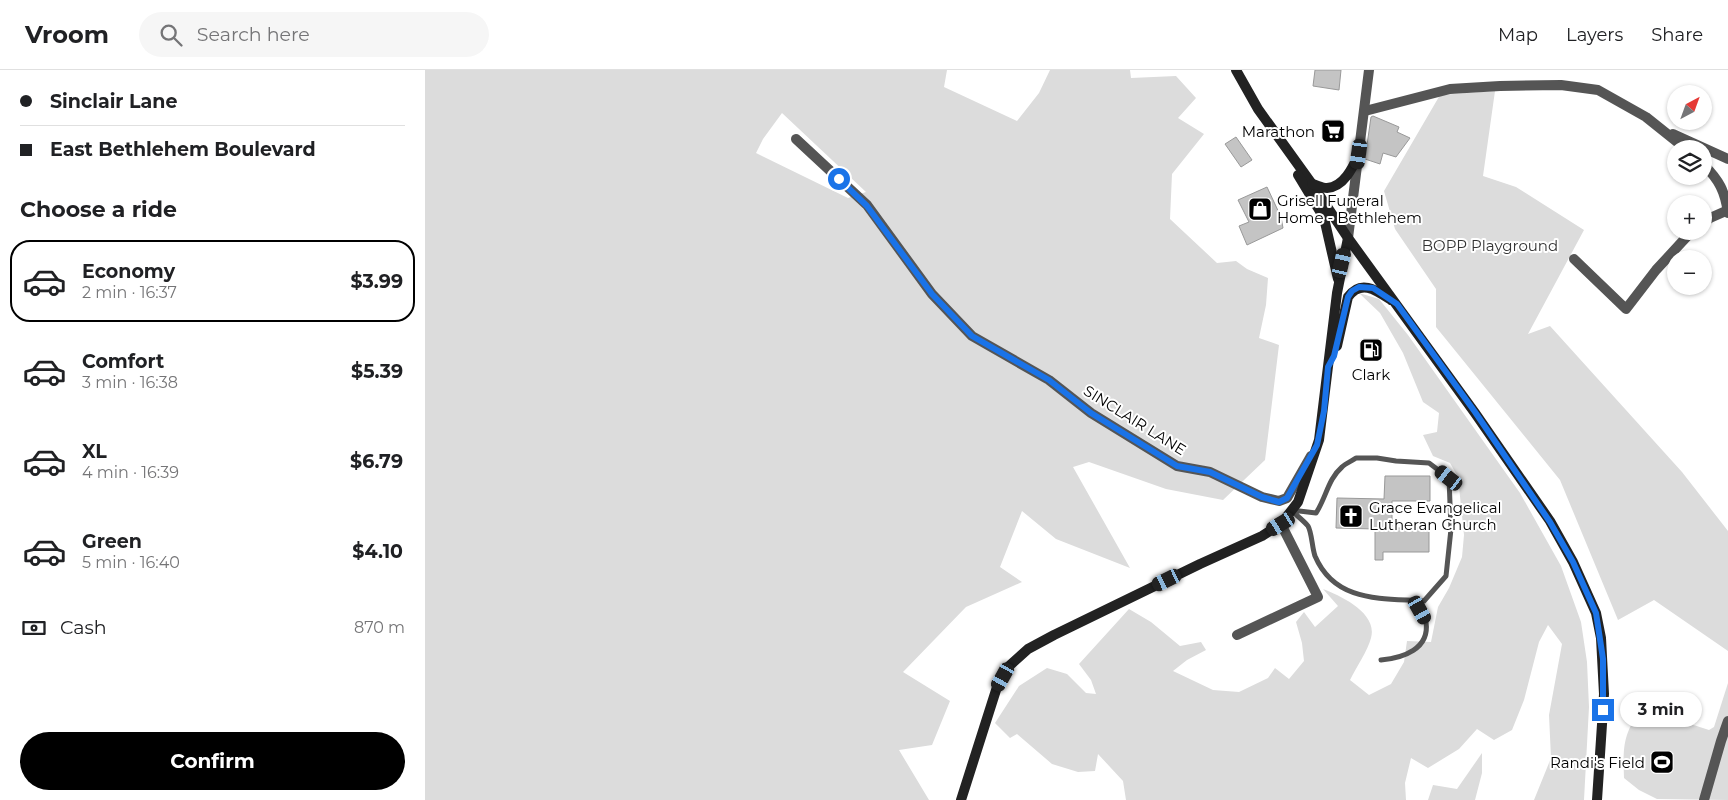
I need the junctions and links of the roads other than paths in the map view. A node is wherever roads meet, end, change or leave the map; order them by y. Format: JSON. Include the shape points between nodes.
{"nodes":[{"id":1,"x":1237,"y":70,"type":"edge"},
{"id":2,"x":1369,"y":70,"type":"edge"},
{"id":3,"x":1365,"y":111,"type":"junction"},
{"id":4,"x":1661,"y":128,"type":"junction"},
{"id":5,"x":1276,"y":135,"type":"junction"},
{"id":6,"x":796,"y":140,"type":"dead end"},
{"id":7,"x":1675,"y":140,"type":"edge"},
{"id":8,"x":1359,"y":154,"type":"junction"},
{"id":9,"x":1728,"y":159,"type":"edge"},
{"id":10,"x":1712,"y":173,"type":"edge"},
{"id":11,"x":1312,"y":184,"type":"junction"},
{"id":12,"x":1728,"y":212,"type":"edge"},
{"id":13,"x":1712,"y":217,"type":"edge"},
{"id":14,"x":1348,"y":238,"type":"junction"},
{"id":15,"x":1684,"y":240,"type":"edge"},
{"id":16,"x":1574,"y":259,"type":"dead end"},
{"id":17,"x":1339,"y":284,"type":"junction"},
{"id":18,"x":1397,"y":304,"type":"junction"},
{"id":19,"x":1328,"y":367,"type":"junction"},
{"id":20,"x":1317,"y":445,"type":"junction"},
{"id":21,"x":1291,"y":510,"type":"junction"},
{"id":22,"x":1281,"y":524,"type":"junction"},
{"id":23,"x":1415,"y":601,"type":"junction"},
{"id":24,"x":1237,"y":636,"type":"dead end"},
{"id":25,"x":1381,"y":660,"type":"dead end"},
{"id":26,"x":1728,"y":721,"type":"edge"},
{"id":27,"x":961,"y":800,"type":"edge"},
{"id":28,"x":1597,"y":800,"type":"edge"},
{"id":29,"x":1704,"y":800,"type":"edge"}],
"edges":[{"from":1,"to":5,"type":"main road"},
{"from":2,"to":3,"type":"street"},
{"from":3,"to":4,"type":"street","via":[[1450,89],[1561,85],[1598,90]]},
{"from":3,"to":8,"type":"street"},
{"from":4,"to":7,"type":"street"},
{"from":4,"to":9,"type":"street"},
{"from":5,"to":11,"type":"main road"},
{"from":5,"to":17,"type":"main road","via":[[1324,218]]},
{"from":6,"to":20,"type":"street","name":"SINCLAIR LANE","via":[[867,206],[932,294],[972,336],[1049,380],[1091,413],[1177,466],[1210,472],[1279,502],[1287,498]]},
{"from":8,"to":11,"type":"main road","via":[[1351,172],[1333,187]]},
{"from":8,"to":14,"type":"street"},
{"from":10,"to":12,"type":"street","via":[[1726,197]]},
{"from":11,"to":14,"type":"main road"},
{"from":12,"to":13,"type":"street"},
{"from":14,"to":17,"type":"main road"},
{"from":14,"to":18,"type":"main road"},
{"from":15,"to":16,"type":"street","via":[[1626,309]]},
{"from":17,"to":19,"type":"main road"},
{"from":18,"to":19,"type":"main road","via":[[1373,288],[1359,287],[1352,291]]},
{"from":18,"to":28,"type":"main road","via":[[1550,522],[1596,613],[1604,694]]},
{"from":19,"to":20,"type":"main road"},
{"from":20,"to":21,"type":"main road","via":[[1298,502]]},
{"from":21,"to":22,"type":"main road"},
{"from":21,"to":23,"type":"lane","via":[[1309,528],[1315,556],[1328,577],[1340,588],[1379,599]]},
{"from":21,"to":23,"type":"lane","via":[[1316,513],[1330,481],[1342,466],[1356,458],[1429,463],[1449,478],[1451,529],[1446,576],[1424,601]]},
{"from":22,"to":24,"type":"street","via":[[1318,597]]},
{"from":22,"to":27,"type":"main road","via":[[1028,649],[1008,667],[997,687]]},
{"from":23,"to":25,"type":"lane","via":[[1426,620],[1425,634],[1417,648],[1397,658]]},
{"from":26,"to":29,"type":"street"}]}
